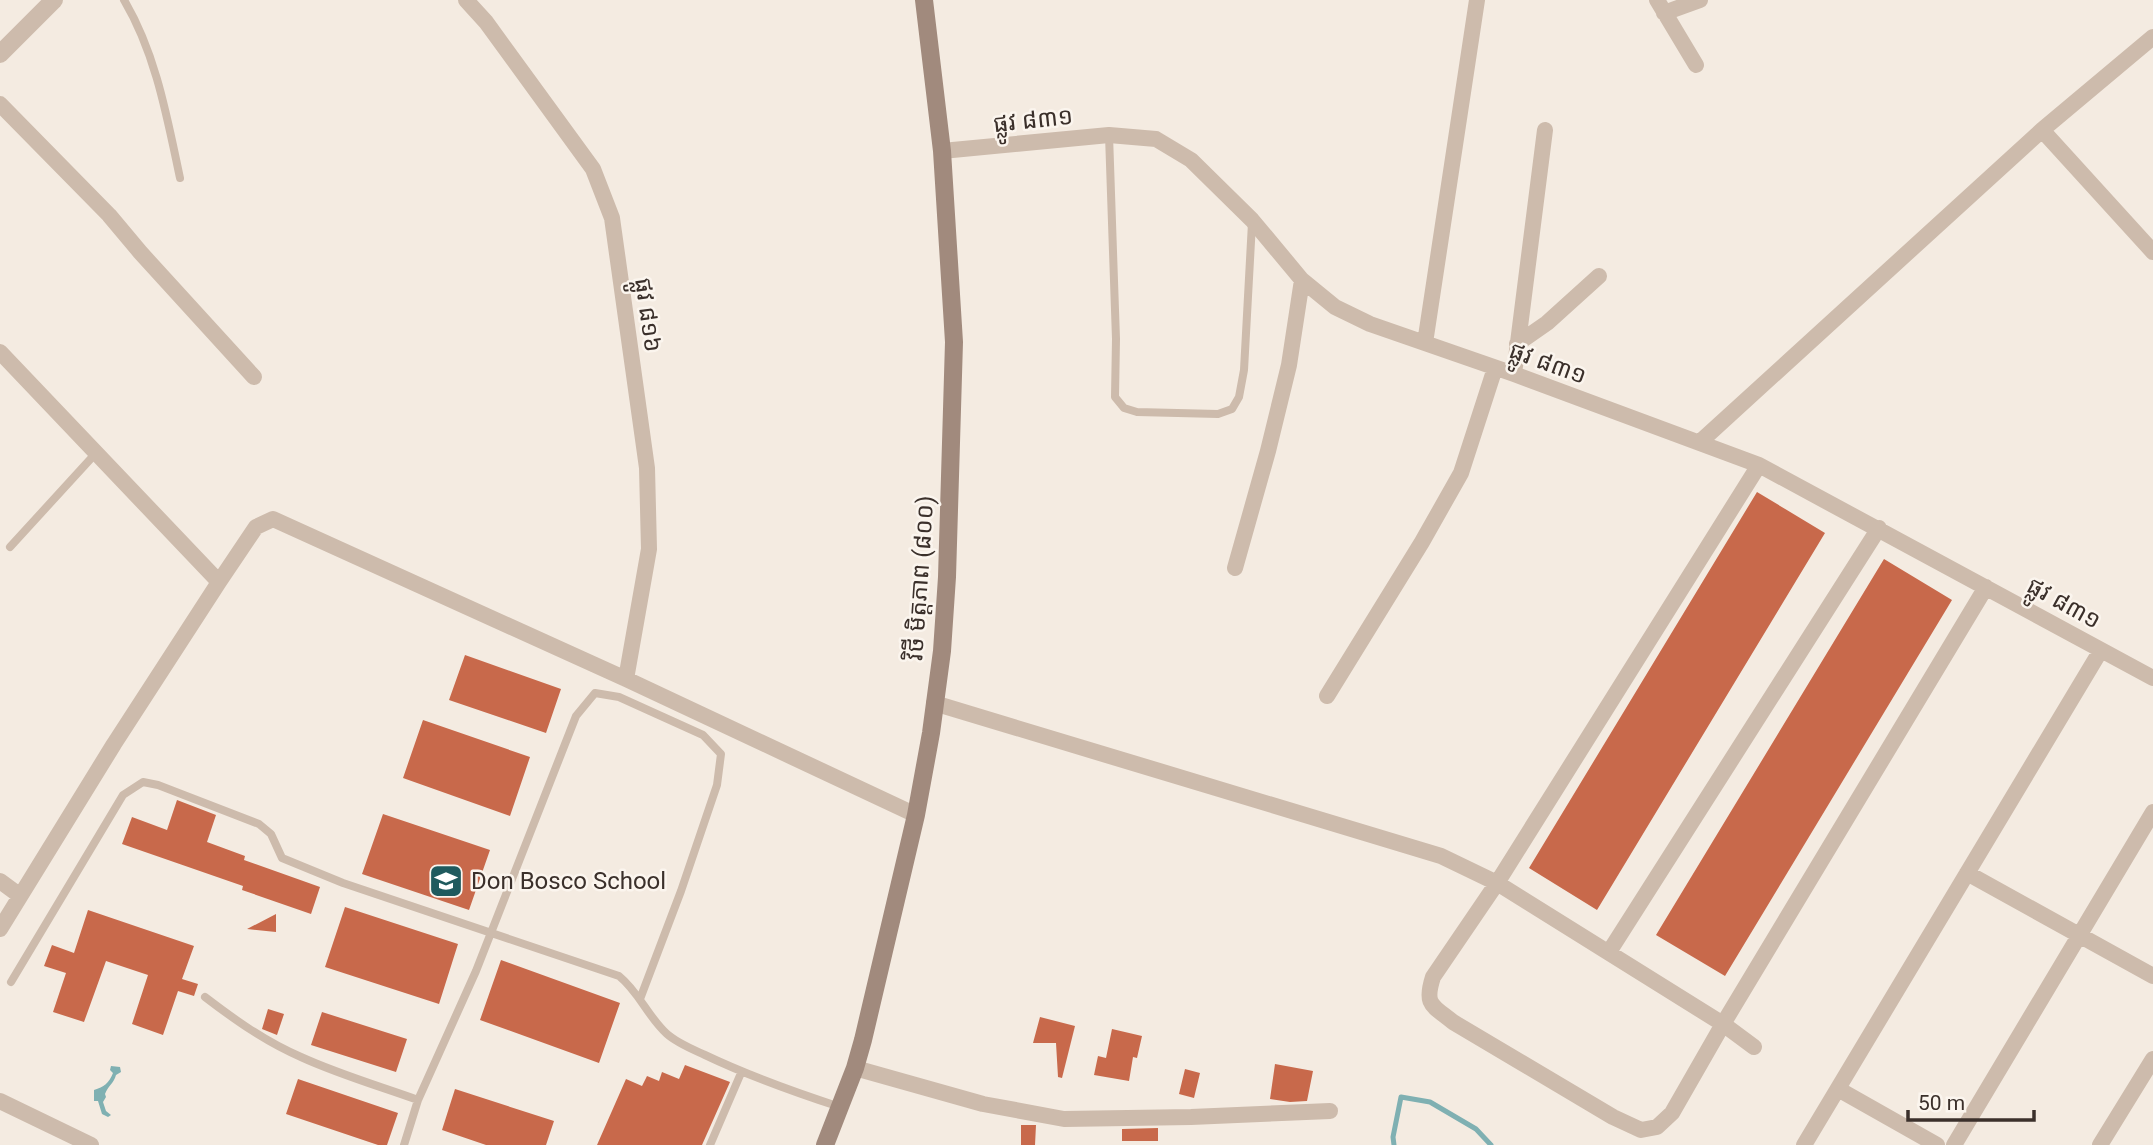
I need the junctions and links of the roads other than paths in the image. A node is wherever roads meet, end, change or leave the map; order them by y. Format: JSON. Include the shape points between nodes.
{"nodes":[{"id":1,"x":54,"y":0,"type":"edge"},
{"id":2,"x":124,"y":0,"type":"edge"},
{"id":3,"x":466,"y":0,"type":"edge"},
{"id":4,"x":924,"y":0,"type":"edge"},
{"id":5,"x":1476,"y":0,"type":"edge"},
{"id":6,"x":1700,"y":0,"type":"edge"},
{"id":7,"x":1660,"y":7,"type":"edge"},
{"id":8,"x":2153,"y":37,"type":"edge"},
{"id":9,"x":0,"y":54,"type":"edge"},
{"id":10,"x":1696,"y":65,"type":"dead end"},
{"id":11,"x":0,"y":104,"type":"edge"},
{"id":12,"x":1545,"y":130,"type":"dead end"},
{"id":13,"x":2042,"y":130,"type":"junction"},
{"id":14,"x":1109,"y":135,"type":"junction"},
{"id":15,"x":942,"y":151,"type":"junction"},
{"id":16,"x":180,"y":178,"type":"dead end"},
{"id":17,"x":1252,"y":220,"type":"junction"},
{"id":18,"x":2153,"y":251,"type":"edge"},
{"id":19,"x":1599,"y":276,"type":"dead end"},
{"id":20,"x":1302,"y":280,"type":"junction"},
{"id":21,"x":1426,"y":343,"type":"junction"},
{"id":22,"x":1517,"y":344,"type":"junction"},
{"id":23,"x":0,"y":352,"type":"edge"},
{"id":24,"x":1495,"y":368,"type":"junction"},
{"id":25,"x":1514,"y":374,"type":"junction"},
{"id":26,"x":254,"y":377,"type":"dead end"},
{"id":27,"x":1700,"y":442,"type":"junction"},
{"id":28,"x":96,"y":453,"type":"junction"},
{"id":29,"x":1759,"y":465,"type":"junction"},
{"id":30,"x":1879,"y":528,"type":"junction"},
{"id":31,"x":10,"y":547,"type":"dead end"},
{"id":32,"x":1235,"y":568,"type":"dead end"},
{"id":33,"x":219,"y":582,"type":"junction"},
{"id":34,"x":1986,"y":587,"type":"junction"},
{"id":35,"x":2101,"y":650,"type":"junction"},
{"id":36,"x":2153,"y":678,"type":"edge"},
{"id":37,"x":626,"y":679,"type":"junction"},
{"id":38,"x":1327,"y":696,"type":"dead end"},
{"id":39,"x":934,"y":703,"type":"junction"},
{"id":40,"x":2153,"y":812,"type":"edge"},
{"id":41,"x":916,"y":816,"type":"junction"},
{"id":42,"x":1967,"y":873,"type":"junction"},
{"id":43,"x":0,"y":881,"type":"edge"},
{"id":44,"x":1497,"y":883,"type":"junction"},
{"id":45,"x":19,"y":895,"type":"junction"},
{"id":46,"x":0,"y":929,"type":"edge"},
{"id":47,"x":491,"y":934,"type":"junction"},
{"id":48,"x":2079,"y":935,"type":"junction"},
{"id":49,"x":1609,"y":952,"type":"junction"},
{"id":50,"x":2153,"y":976,"type":"edge"},
{"id":51,"x":11,"y":982,"type":"dead end"},
{"id":52,"x":205,"y":997,"type":"dead end"},
{"id":53,"x":640,"y":999,"type":"junction"},
{"id":54,"x":1723,"y":1024,"type":"junction"},
{"id":55,"x":1754,"y":1047,"type":"dead end"},
{"id":56,"x":2153,"y":1059,"type":"edge"},
{"id":57,"x":855,"y":1068,"type":"junction"},
{"id":58,"x":741,"y":1073,"type":"junction"},
{"id":59,"x":1838,"y":1089,"type":"junction"},
{"id":60,"x":418,"y":1100,"type":"junction"},
{"id":61,"x":0,"y":1101,"type":"edge"},
{"id":62,"x":840,"y":1107,"type":"junction"},
{"id":63,"x":1330,"y":1111,"type":"dead end"},
{"id":64,"x":91,"y":1145,"type":"edge"},
{"id":65,"x":404,"y":1145,"type":"edge"},
{"id":66,"x":710,"y":1145,"type":"edge"},
{"id":67,"x":825,"y":1145,"type":"edge"},
{"id":68,"x":1804,"y":1145,"type":"edge"},
{"id":69,"x":1937,"y":1145,"type":"edge"},
{"id":70,"x":1954,"y":1145,"type":"edge"},
{"id":71,"x":2100,"y":1145,"type":"edge"}],
"edges":[{"from":1,"to":9,"type":"street"},
{"from":2,"to":16,"type":"lane","via":[[139,26],[163,98]]},
{"from":3,"to":37,"type":"street","name":"ផ្លូវ ៨១៦","via":[[593,169],[612,218],[647,468],[649,549]]},
{"from":4,"to":15,"type":"main road","name":"វិថី មិត្តភាព (៨០០)"},
{"from":5,"to":21,"type":"street"},
{"from":6,"to":7,"type":"street"},
{"from":7,"to":10,"type":"street"},
{"from":8,"to":13,"type":"street"},
{"from":11,"to":26,"type":"street","via":[[109,215]]},
{"from":12,"to":22,"type":"street"},
{"from":13,"to":18,"type":"street"},
{"from":13,"to":27,"type":"street"},
{"from":14,"to":15,"type":"street","name":"ផ្លូវ ៨៣១"},
{"from":14,"to":17,"type":"street","name":"ផ្លូវ ៨៣១","via":[[1156,139],[1191,160]]},
{"from":14,"to":17,"type":"lane","via":[[1115,397],[1124,408],[1218,414],[1232,409],[1244,370]]},
{"from":15,"to":39,"type":"main road","name":"វិថី មិត្តភាព (៨០០)","via":[[954,342],[947,564]]},
{"from":17,"to":20,"type":"street","name":"ផ្លូវ ៨៣១"},
{"from":19,"to":22,"type":"street"},
{"from":20,"to":21,"type":"street","name":"ផ្លូវ ៨៣១","via":[[1335,307]]},
{"from":20,"to":32,"type":"street","via":[[1289,365]]},
{"from":21,"to":24,"type":"street","name":"ផ្លូវ ៨៣១"},
{"from":22,"to":25,"type":"street"},
{"from":23,"to":28,"type":"street"},
{"from":24,"to":25,"type":"street","name":"ផ្លូវ ៨៣១"},
{"from":24,"to":38,"type":"street","via":[[1461,473]]},
{"from":25,"to":27,"type":"street","name":"ផ្លូវ ៨៣១"},
{"from":27,"to":29,"type":"street","name":"ផ្លូវ ៨៣១"},
{"from":28,"to":31,"type":"lane"},
{"from":28,"to":33,"type":"street"},
{"from":29,"to":30,"type":"street","name":"ផ្លូវ ៨៣១"},
{"from":29,"to":44,"type":"street"},
{"from":30,"to":34,"type":"street","name":"ផ្លូវ ៨៣១"},
{"from":30,"to":49,"type":"street"},
{"from":33,"to":37,"type":"street","via":[[256,527],[274,519]]},
{"from":33,"to":45,"type":"street"},
{"from":34,"to":35,"type":"street","name":"ផ្លូវ ៨៣១"},
{"from":34,"to":54,"type":"street"},
{"from":35,"to":36,"type":"street","name":"ផ្លូវ ៨៣១"},
{"from":35,"to":42,"type":"street"},
{"from":37,"to":41,"type":"street"},
{"from":39,"to":41,"type":"main road","name":"វិថី មិត្តភាព (៨០០)"},
{"from":39,"to":44,"type":"street","via":[[1441,856]]},
{"from":40,"to":48,"type":"street"},
{"from":41,"to":57,"type":"main road","name":"វិថី មិត្តភាព (៨០០)"},
{"from":42,"to":48,"type":"street"},
{"from":42,"to":59,"type":"street"},
{"from":43,"to":45,"type":"street"},
{"from":44,"to":49,"type":"street"},
{"from":44,"to":54,"type":"street","via":[[1433,977],[1427,994],[1432,1005],[1453,1022],[1641,1130],[1657,1127],[1672,1113]]},
{"from":45,"to":46,"type":"street"},
{"from":47,"to":51,"type":"lane","via":[[282,858],[271,834],[259,824],[143,782],[123,795]]},
{"from":47,"to":53,"type":"lane","via":[[619,976]]},
{"from":47,"to":53,"type":"lane","via":[[576,716],[595,694],[618,696],[703,735],[720,754],[717,785]]},
{"from":47,"to":60,"type":"lane"},
{"from":48,"to":50,"type":"street"},
{"from":48,"to":70,"type":"street"},
{"from":49,"to":54,"type":"street"},
{"from":52,"to":60,"type":"lane","via":[[286,1050]]},
{"from":53,"to":58,"type":"lane","via":[[667,1034]]},
{"from":54,"to":55,"type":"street"},
{"from":56,"to":71,"type":"street"},
{"from":57,"to":62,"type":"main road","name":"វិថី មិត្តភាព (៨០០)"},
{"from":57,"to":63,"type":"street","via":[[983,1104],[1065,1119]]},
{"from":58,"to":62,"type":"lane"},
{"from":58,"to":66,"type":"lane"},
{"from":59,"to":68,"type":"street"},
{"from":59,"to":69,"type":"street"},
{"from":60,"to":65,"type":"lane"},
{"from":61,"to":64,"type":"street"},
{"from":62,"to":67,"type":"main road","name":"វិថី មិត្តភាព (៨០០)"}]}
